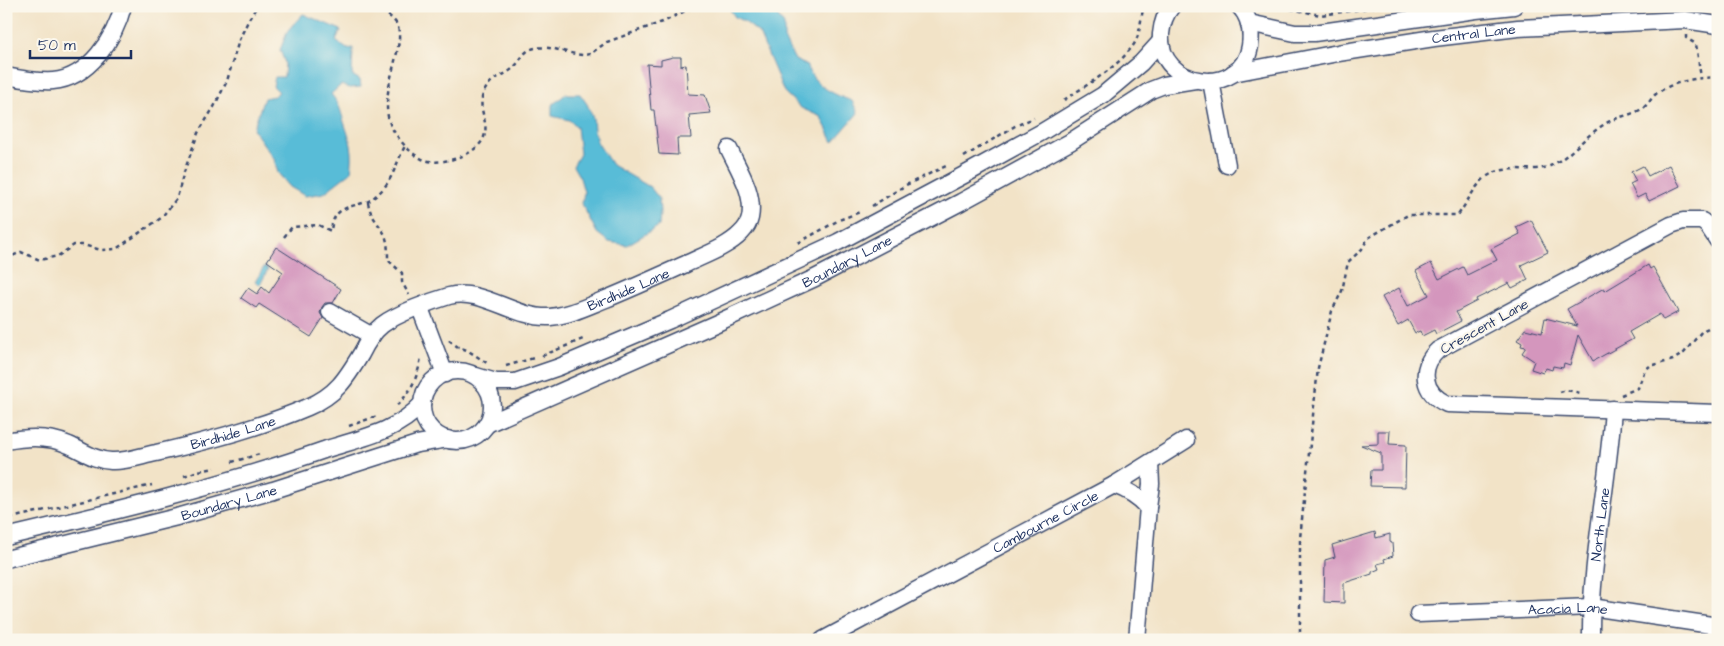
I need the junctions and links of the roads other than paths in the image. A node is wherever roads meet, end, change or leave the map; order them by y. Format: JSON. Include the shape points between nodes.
{"nodes":[{"id":1,"x":123,"y":6,"type":"edge"},
{"id":2,"x":1172,"y":6,"type":"edge"},
{"id":3,"x":1239,"y":6,"type":"edge"},
{"id":4,"x":1514,"y":6,"type":"edge"},
{"id":5,"x":1250,"y":23,"type":"junction"},
{"id":6,"x":1718,"y":25,"type":"edge"},
{"id":7,"x":1160,"y":42,"type":"junction"},
{"id":8,"x":1233,"y":73,"type":"junction"},
{"id":9,"x":6,"y":76,"type":"edge"},
{"id":10,"x":1203,"y":80,"type":"junction"},
{"id":11,"x":729,"y":149,"type":"dead end"},
{"id":12,"x":1227,"y":165,"type":"dead end"},
{"id":13,"x":1718,"y":241,"type":"edge"},
{"id":14,"x":420,"y":308,"type":"junction"},
{"id":15,"x":330,"y":312,"type":"dead end"},
{"id":16,"x":372,"y":336,"type":"junction"},
{"id":17,"x":445,"y":374,"type":"junction"},
{"id":18,"x":476,"y":376,"type":"junction"},
{"id":19,"x":1615,"y":403,"type":"junction"},
{"id":20,"x":422,"y":404,"type":"junction"},
{"id":21,"x":1718,"y":413,"type":"edge"},
{"id":22,"x":487,"y":424,"type":"junction"},
{"id":23,"x":448,"y":439,"type":"junction"},
{"id":24,"x":1186,"y":440,"type":"dead end"},
{"id":25,"x":6,"y":441,"type":"edge"},
{"id":26,"x":1150,"y":463,"type":"junction"},
{"id":27,"x":1114,"y":485,"type":"junction"},
{"id":28,"x":1148,"y":507,"type":"junction"},
{"id":29,"x":6,"y":537,"type":"edge"},
{"id":30,"x":6,"y":559,"type":"edge"},
{"id":31,"x":1591,"y":607,"type":"junction"},
{"id":32,"x":1418,"y":614,"type":"dead end"},
{"id":33,"x":1718,"y":626,"type":"edge"},
{"id":34,"x":833,"y":638,"type":"edge"},
{"id":35,"x":1137,"y":640,"type":"edge"},
{"id":36,"x":1591,"y":640,"type":"edge"}],
"edges":[{"from":1,"to":9,"type":"street","via":[[118,24],[99,53],[76,74],[53,81]]},
{"from":2,"to":7,"type":"street","via":[[1161,26]]},
{"from":3,"to":5,"type":"street"},
{"from":4,"to":5,"type":"street","name":"Central Lane","via":[[1314,33],[1295,33]]},
{"from":5,"to":8,"type":"street","via":[[1249,51]]},
{"from":6,"to":8,"type":"street","name":"Central Lane","via":[[1685,20],[1518,28],[1338,53]]},
{"from":7,"to":10,"type":"street","via":[[1174,69],[1188,78]]},
{"from":7,"to":18,"type":"street","name":"Boundary Lane","via":[[1103,95],[990,161],[838,242],[559,367],[515,382],[496,382]]},
{"from":8,"to":10,"type":"street","name":"Central Lane","via":[[1218,80]]},
{"from":10,"to":12,"type":"street"},
{"from":10,"to":22,"type":"street","name":"Boundary Lane","via":[[1151,90],[1070,142],[815,278]]},
{"from":11,"to":14,"type":"street","name":"Birdhide Lane","via":[[750,196],[750,219],[741,233],[712,252],[567,314],[534,316],[463,294],[448,296]]},
{"from":13,"to":19,"type":"street","name":"Crescent Lane","via":[[1702,221],[1671,225],[1438,350],[1426,369],[1427,386],[1434,397],[1446,404],[1542,408]]},
{"from":14,"to":16,"type":"street","name":"Birdhide Lane","via":[[383,324]]},
{"from":14,"to":17,"type":"street"},
{"from":15,"to":16,"type":"street"},
{"from":16,"to":25,"type":"street","name":"Birdhide Lane","via":[[342,384],[324,399],[294,413],[178,448],[114,461],[102,460],[58,441],[27,438]]},
{"from":17,"to":18,"type":"street","via":[[452,371]]},
{"from":17,"to":20,"type":"street","via":[[431,382]]},
{"from":18,"to":22,"type":"street","via":[[490,393],[491,414]]},
{"from":19,"to":21,"type":"street","name":"Crescent Lane"},
{"from":19,"to":31,"type":"street","name":"North Lane"},
{"from":20,"to":23,"type":"street","via":[[429,426]]},
{"from":20,"to":29,"type":"street","name":"Boundary Lane","via":[[408,418],[385,430],[289,462]]},
{"from":22,"to":23,"type":"street","via":[[470,438]]},
{"from":23,"to":30,"type":"street","name":"Boundary Lane","via":[[417,444],[119,532]]},
{"from":24,"to":26,"type":"street"},
{"from":26,"to":27,"type":"street"},
{"from":26,"to":28,"type":"street"},
{"from":27,"to":28,"type":"street","name":"Cambourne Circle","via":[[1128,490]]},
{"from":27,"to":34,"type":"street","name":"Cambourne Circle"},
{"from":28,"to":35,"type":"street"},
{"from":31,"to":32,"type":"street","name":"Acacia Lane"},
{"from":31,"to":33,"type":"street","name":"Acacia Lane"},
{"from":31,"to":36,"type":"street","name":"North Lane"}]}
